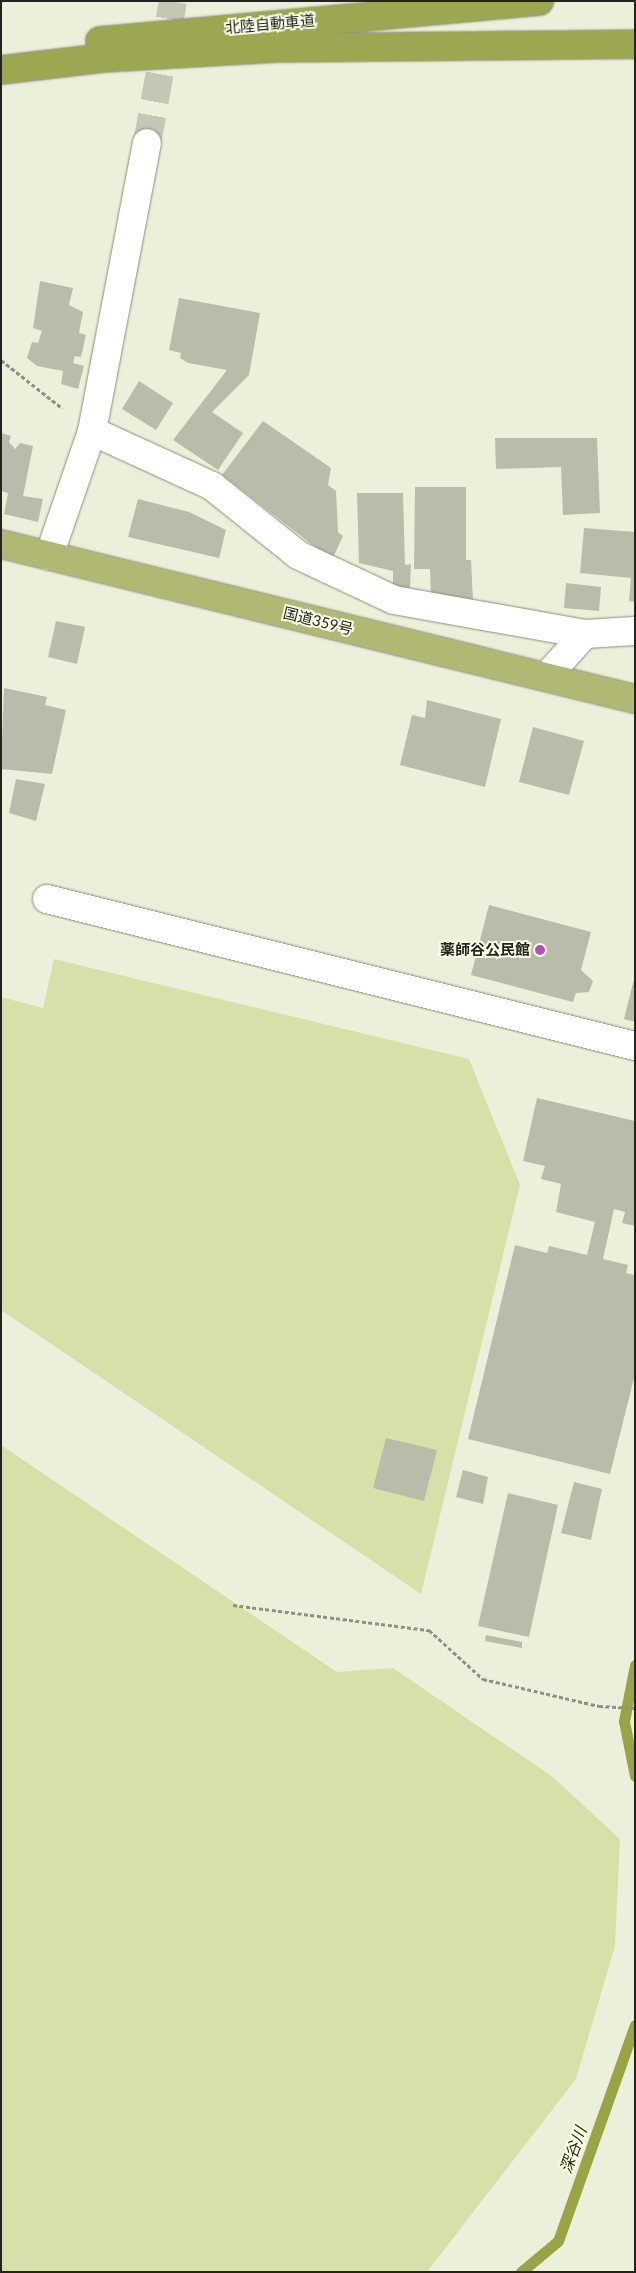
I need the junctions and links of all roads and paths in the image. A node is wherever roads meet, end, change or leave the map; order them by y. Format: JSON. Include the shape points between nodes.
{"nodes":[{"id":1,"x":539,"y":1,"type":"edge"},
{"id":2,"x":635,"y":44,"type":"edge"},
{"id":3,"x":1,"y":54,"type":"edge"},
{"id":4,"x":1,"y":70,"type":"edge"},
{"id":5,"x":147,"y":143,"type":"tunnel mouth"},
{"id":6,"x":1,"y":360,"type":"edge"},
{"id":7,"x":92,"y":431,"type":"junction"},
{"id":8,"x":1,"y":544,"type":"edge"},
{"id":9,"x":49,"y":556,"type":"junction"},
{"id":10,"x":635,"y":631,"type":"edge"},
{"id":11,"x":585,"y":634,"type":"junction"},
{"id":12,"x":547,"y":676,"type":"junction"},
{"id":13,"x":635,"y":699,"type":"edge"},
{"id":14,"x":47,"y":898,"type":"dead end"},
{"id":15,"x":635,"y":1046,"type":"edge"},
{"id":16,"x":234,"y":1605,"type":"dead end"},
{"id":17,"x":635,"y":1708,"type":"edge"}],
"edges":[{"from":1,"to":3,"type":"highway","name":"北陸自動車道","via":[[150,35]]},
{"from":2,"to":4,"type":"highway","via":[[276,48],[103,58]]},
{"from":5,"to":7,"type":"street"},
{"from":6,"to":7,"type":"path"},
{"from":7,"to":9,"type":"street"},
{"from":7,"to":11,"type":"street","via":[[212,486],[298,555],[394,600]]},
{"from":8,"to":9,"type":"highway","name":"国道359号"},
{"from":9,"to":12,"type":"highway","name":"国道359号"},
{"from":10,"to":11,"type":"street"},
{"from":11,"to":12,"type":"street"},
{"from":12,"to":13,"type":"highway","name":"国道359号"},
{"from":14,"to":15,"type":"street"},
{"from":16,"to":17,"type":"path","via":[[429,1630],[483,1679],[599,1706]]}]}
